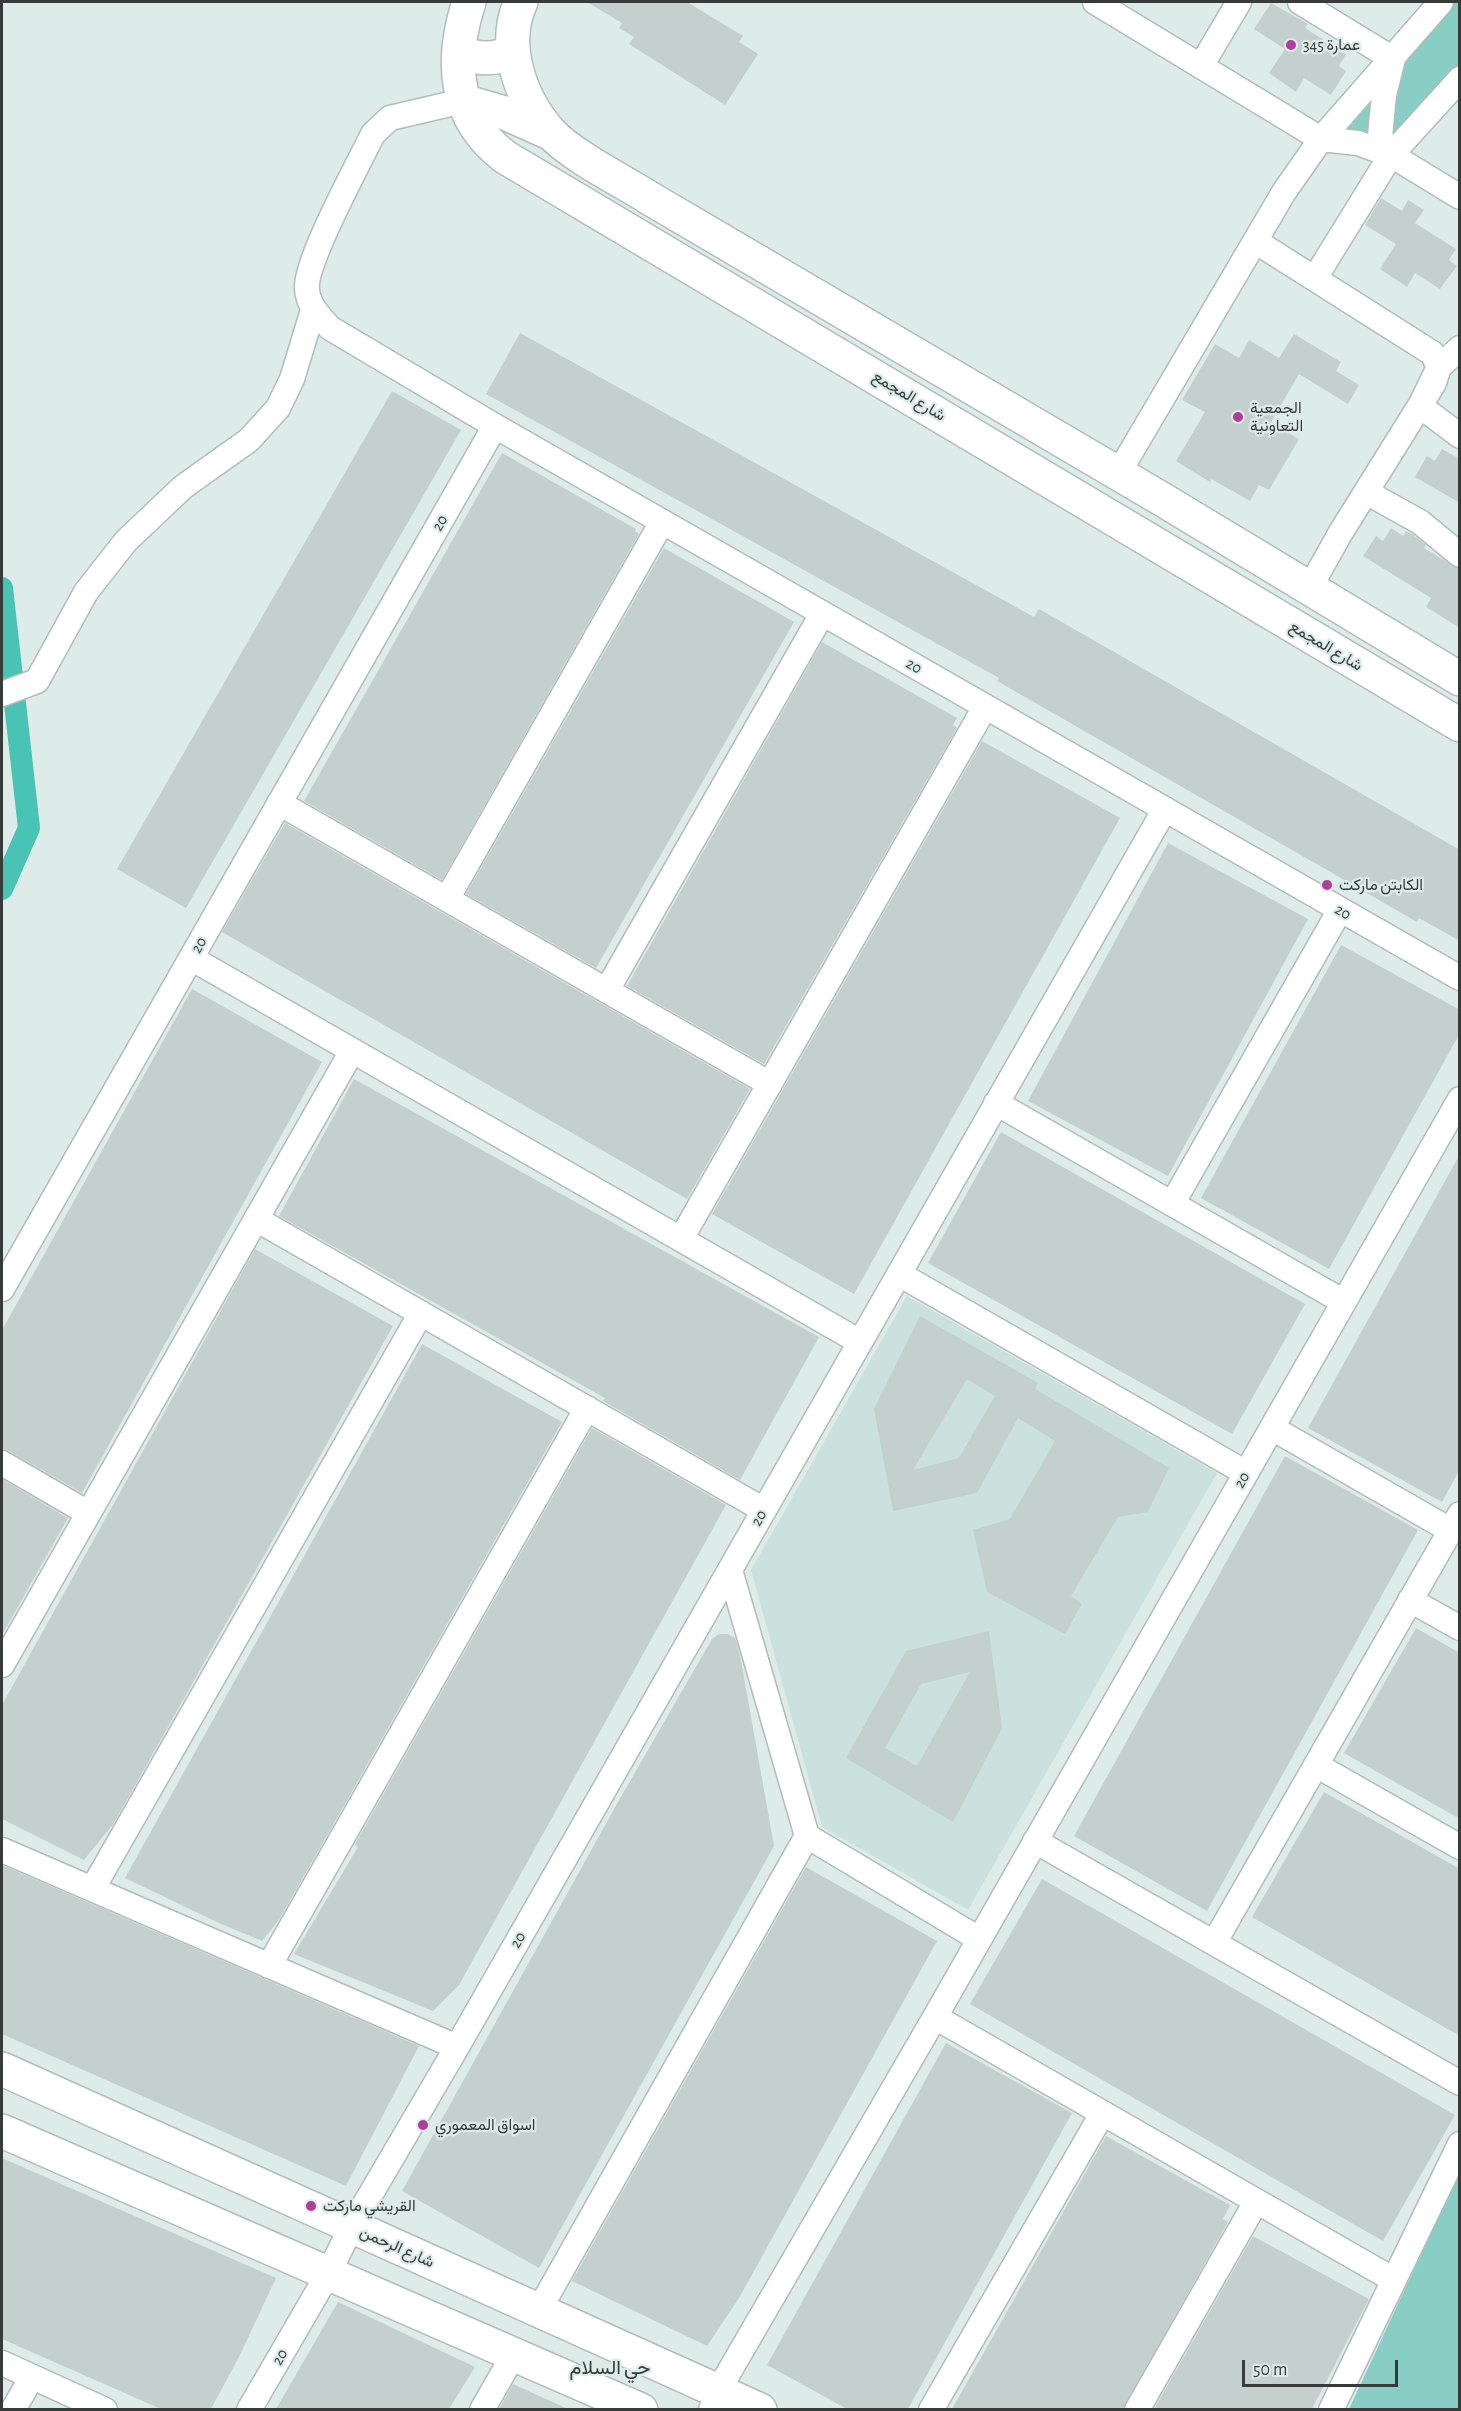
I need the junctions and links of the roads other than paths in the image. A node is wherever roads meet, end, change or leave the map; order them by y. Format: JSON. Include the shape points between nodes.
{"nodes":[{"id":1,"x":469,"y":2,"type":"edge"},
{"id":2,"x":521,"y":2,"type":"edge"},
{"id":3,"x":1095,"y":2,"type":"edge"},
{"id":4,"x":1239,"y":2,"type":"edge"},
{"id":5,"x":1300,"y":2,"type":"edge"},
{"id":6,"x":1441,"y":2,"type":"edge"},
{"id":7,"x":460,"y":52,"type":"junction"},
{"id":8,"x":513,"y":52,"type":"junction"},
{"id":9,"x":1393,"y":59,"type":"junction"},
{"id":10,"x":1201,"y":66,"type":"junction"},
{"id":11,"x":1460,"y":79,"type":"edge"},
{"id":12,"x":463,"y":101,"type":"junction"},
{"id":13,"x":552,"y":134,"type":"junction"},
{"id":14,"x":1321,"y":139,"type":"junction"},
{"id":15,"x":1391,"y":155,"type":"junction"},
{"id":16,"x":1460,"y":197,"type":"edge"},
{"id":17,"x":1255,"y":241,"type":"junction"},
{"id":18,"x":1315,"y":278,"type":"junction"},
{"id":19,"x":313,"y":310,"type":"junction"},
{"id":20,"x":1460,"y":348,"type":"edge"},
{"id":21,"x":1439,"y":367,"type":"junction"},
{"id":22,"x":1420,"y":406,"type":"junction"},
{"id":23,"x":495,"y":426,"type":"junction"},
{"id":24,"x":1460,"y":436,"type":"edge"},
{"id":25,"x":1118,"y":474,"type":"junction"},
{"id":26,"x":1366,"y":492,"type":"junction"},
{"id":27,"x":1160,"y":498,"type":"junction"},
{"id":28,"x":663,"y":522,"type":"junction"},
{"id":29,"x":1140,"y":535,"type":"junction"},
{"id":30,"x":1460,"y":555,"type":"edge"},
{"id":31,"x":1309,"y":589,"type":"junction"},
{"id":32,"x":822,"y":614,"type":"junction"},
{"id":33,"x":1460,"y":679,"type":"edge"},
{"id":34,"x":2,"y":694,"type":"edge"},
{"id":35,"x":985,"y":706,"type":"junction"},
{"id":36,"x":1460,"y":725,"type":"edge"},
{"id":37,"x":279,"y":803,"type":"junction"},
{"id":38,"x":1165,"y":809,"type":"junction"},
{"id":39,"x":447,"y":899,"type":"junction"},
{"id":40,"x":1340,"y":910,"type":"junction"},
{"id":41,"x":191,"y":958,"type":"junction"},
{"id":42,"x":1460,"y":978,"type":"edge"},
{"id":43,"x":607,"y":990,"type":"junction"},
{"id":44,"x":352,"y":1051,"type":"junction"},
{"id":45,"x":770,"y":1084,"type":"junction"},
{"id":46,"x":1460,"y":1099,"type":"edge"},
{"id":47,"x":996,"y":1103,"type":"junction"},
{"id":48,"x":1172,"y":1204,"type":"junction"},
{"id":49,"x":256,"y":1219,"type":"junction"},
{"id":50,"x":681,"y":1239,"type":"junction"},
{"id":51,"x":899,"y":1274,"type":"junction"},
{"id":52,"x":2,"y":1289,"type":"edge"},
{"id":53,"x":1344,"y":1302,"type":"junction"},
{"id":54,"x":421,"y":1313,"type":"junction"},
{"id":55,"x":860,"y":1342,"type":"junction"},
{"id":56,"x":587,"y":1408,"type":"junction"},
{"id":57,"x":1272,"y":1428,"type":"junction"},
{"id":58,"x":2,"y":1463,"type":"edge"},
{"id":59,"x":1246,"y":1473,"type":"junction"},
{"id":60,"x":764,"y":1510,"type":"junction"},
{"id":61,"x":88,"y":1513,"type":"junction"},
{"id":62,"x":1455,"y":1522,"type":"edge"},
{"id":63,"x":730,"y":1570,"type":"junction"},
{"id":64,"x":1410,"y":1600,"type":"junction"},
{"id":65,"x":1460,"y":1629,"type":"edge"},
{"id":66,"x":2,"y":1665,"type":"edge"},
{"id":67,"x":1316,"y":1765,"type":"junction"},
{"id":68,"x":807,"y":1836,"type":"junction"},
{"id":69,"x":1035,"y":1841,"type":"junction"},
{"id":70,"x":1460,"y":1847,"type":"edge"},
{"id":71,"x":2,"y":1850,"type":"edge"},
{"id":72,"x":93,"y":1887,"type":"junction"},
{"id":73,"x":979,"y":1939,"type":"junction"},
{"id":74,"x":1214,"y":1943,"type":"junction"},
{"id":75,"x":268,"y":1966,"type":"junction"},
{"id":76,"x":934,"y":2017,"type":"junction"},
{"id":77,"x":457,"y":2047,"type":"junction"},
{"id":78,"x":2,"y":2069,"type":"edge"},
{"id":79,"x":1460,"y":2083,"type":"edge"},
{"id":80,"x":1102,"y":2114,"type":"junction"},
{"id":81,"x":2,"y":2131,"type":"edge"},
{"id":82,"x":1460,"y":2144,"type":"edge"},
{"id":83,"x":1256,"y":2202,"type":"junction"},
{"id":84,"x":352,"y":2226,"type":"junction"},
{"id":85,"x":328,"y":2274,"type":"junction"},
{"id":86,"x":1394,"y":2280,"type":"junction"},
{"id":87,"x":539,"y":2310,"type":"junction"},
{"id":88,"x":514,"y":2354,"type":"junction"},
{"id":89,"x":2,"y":2363,"type":"edge"},
{"id":90,"x":32,"y":2377,"type":"junction"},
{"id":91,"x":715,"y":2400,"type":"edge"},
{"id":92,"x":13,"y":2409,"type":"edge"},
{"id":93,"x":105,"y":2409,"type":"edge"},
{"id":94,"x":249,"y":2409,"type":"edge"},
{"id":95,"x":483,"y":2409,"type":"edge"},
{"id":96,"x":641,"y":2409,"type":"edge"},
{"id":97,"x":760,"y":2409,"type":"edge"},
{"id":98,"x":931,"y":2409,"type":"edge"},
{"id":99,"x":1137,"y":2409,"type":"edge"},
{"id":100,"x":1331,"y":2409,"type":"edge"}],
"edges":[{"from":1,"to":7,"type":"street","name":"شارع المجمع"},
{"from":2,"to":8,"type":"street","via":[[512,33]]},
{"from":3,"to":10,"type":"street"},
{"from":4,"to":10,"type":"street"},
{"from":5,"to":9,"type":"street"},
{"from":6,"to":9,"type":"street"},
{"from":7,"to":8,"type":"street","via":[[492,58]]},
{"from":7,"to":12,"type":"street","name":"شارع المجمع","via":[[458,69]]},
{"from":8,"to":13,"type":"street","via":[[523,88]]},
{"from":9,"to":14,"type":"street"},
{"from":9,"to":15,"type":"street","via":[[1380,136]]},
{"from":10,"to":14,"type":"street"},
{"from":11,"to":15,"type":"street"},
{"from":12,"to":13,"type":"street","via":[[505,113]]},
{"from":12,"to":19,"type":"street","via":[[390,118],[372,134],[312,262],[306,288]]},
{"from":12,"to":29,"type":"street","name":"شارع المجمع","via":[[480,134],[505,157]]},
{"from":13,"to":25,"type":"street","via":[[651,199]]},
{"from":14,"to":15,"type":"street","via":[[1358,143]]},
{"from":14,"to":17,"type":"street"},
{"from":15,"to":16,"type":"street"},
{"from":15,"to":18,"type":"street"},
{"from":17,"to":18,"type":"street"},
{"from":17,"to":25,"type":"street"},
{"from":18,"to":21,"type":"street","via":[[1432,353]]},
{"from":19,"to":23,"type":"street","via":[[330,328]]},
{"from":19,"to":34,"type":"street","via":[[292,379],[278,408],[249,440],[183,487],[126,541],[86,592],[36,681]]},
{"from":20,"to":21,"type":"street"},
{"from":21,"to":22,"type":"street"},
{"from":22,"to":24,"type":"street"},
{"from":22,"to":26,"type":"street"},
{"from":23,"to":28,"type":"street","name":"20"},
{"from":23,"to":37,"type":"street","name":"20"},
{"from":25,"to":27,"type":"street"},
{"from":26,"to":30,"type":"street","via":[[1420,522]]},
{"from":26,"to":31,"type":"street"},
{"from":27,"to":29,"type":"street"},
{"from":27,"to":31,"type":"street"},
{"from":28,"to":32,"type":"street","name":"20"},
{"from":28,"to":39,"type":"street"},
{"from":29,"to":36,"type":"street","name":"شارع المجمع"},
{"from":31,"to":33,"type":"street"},
{"from":32,"to":35,"type":"street","name":"20"},
{"from":32,"to":43,"type":"street"},
{"from":35,"to":38,"type":"street","name":"20"},
{"from":35,"to":45,"type":"street"},
{"from":37,"to":39,"type":"street"},
{"from":37,"to":41,"type":"street","name":"20"},
{"from":38,"to":40,"type":"street","name":"20"},
{"from":38,"to":47,"type":"street","name":"20"},
{"from":39,"to":43,"type":"street"},
{"from":40,"to":42,"type":"street","name":"20"},
{"from":40,"to":48,"type":"street"},
{"from":41,"to":44,"type":"street"},
{"from":41,"to":52,"type":"street","name":"20"},
{"from":43,"to":45,"type":"street"},
{"from":44,"to":49,"type":"street"},
{"from":44,"to":50,"type":"street"},
{"from":45,"to":50,"type":"street"},
{"from":46,"to":53,"type":"street","name":"20"},
{"from":47,"to":48,"type":"street"},
{"from":47,"to":51,"type":"street","name":"20"},
{"from":48,"to":53,"type":"street"},
{"from":49,"to":54,"type":"street"},
{"from":49,"to":61,"type":"street"},
{"from":50,"to":55,"type":"street"},
{"from":51,"to":55,"type":"street","name":"20"},
{"from":51,"to":59,"type":"street"},
{"from":53,"to":57,"type":"street","name":"20"},
{"from":54,"to":56,"type":"street"},
{"from":54,"to":72,"type":"street"},
{"from":55,"to":60,"type":"street","name":"20"},
{"from":56,"to":60,"type":"street"},
{"from":56,"to":75,"type":"street"},
{"from":57,"to":59,"type":"street","name":"20"},
{"from":57,"to":62,"type":"street"},
{"from":58,"to":61,"type":"street"},
{"from":59,"to":69,"type":"street","name":"20"},
{"from":60,"to":63,"type":"street","name":"20"},
{"from":61,"to":66,"type":"street"},
{"from":62,"to":64,"type":"street"},
{"from":63,"to":68,"type":"street"},
{"from":63,"to":77,"type":"street","name":"20"},
{"from":64,"to":65,"type":"street"},
{"from":64,"to":67,"type":"street"},
{"from":67,"to":70,"type":"street"},
{"from":67,"to":74,"type":"street"},
{"from":68,"to":73,"type":"street"},
{"from":68,"to":87,"type":"street"},
{"from":69,"to":73,"type":"street","name":"20"},
{"from":69,"to":74,"type":"street"},
{"from":71,"to":72,"type":"street"},
{"from":72,"to":75,"type":"street"},
{"from":73,"to":76,"type":"street","name":"20"},
{"from":74,"to":79,"type":"street"},
{"from":75,"to":77,"type":"street"},
{"from":76,"to":80,"type":"street"},
{"from":76,"to":91,"type":"street","name":"20"},
{"from":77,"to":84,"type":"street","name":"20"},
{"from":78,"to":84,"type":"street","name":"شارع الرحمن"},
{"from":80,"to":83,"type":"street"},
{"from":80,"to":98,"type":"street"},
{"from":81,"to":85,"type":"street"},
{"from":82,"to":86,"type":"street"},
{"from":83,"to":86,"type":"street"},
{"from":83,"to":99,"type":"street"},
{"from":84,"to":85,"type":"street","name":"20"},
{"from":84,"to":87,"type":"street","name":"شارع الرحمن"},
{"from":85,"to":88,"type":"street"},
{"from":85,"to":94,"type":"street","name":"20"},
{"from":86,"to":100,"type":"street"},
{"from":87,"to":91,"type":"street","name":"شارع الرحمن"},
{"from":88,"to":95,"type":"street"},
{"from":88,"to":96,"type":"street"},
{"from":89,"to":90,"type":"street"},
{"from":90,"to":92,"type":"street"},
{"from":90,"to":93,"type":"street"},
{"from":91,"to":97,"type":"street","name":"شارع الرحمن"}]}
